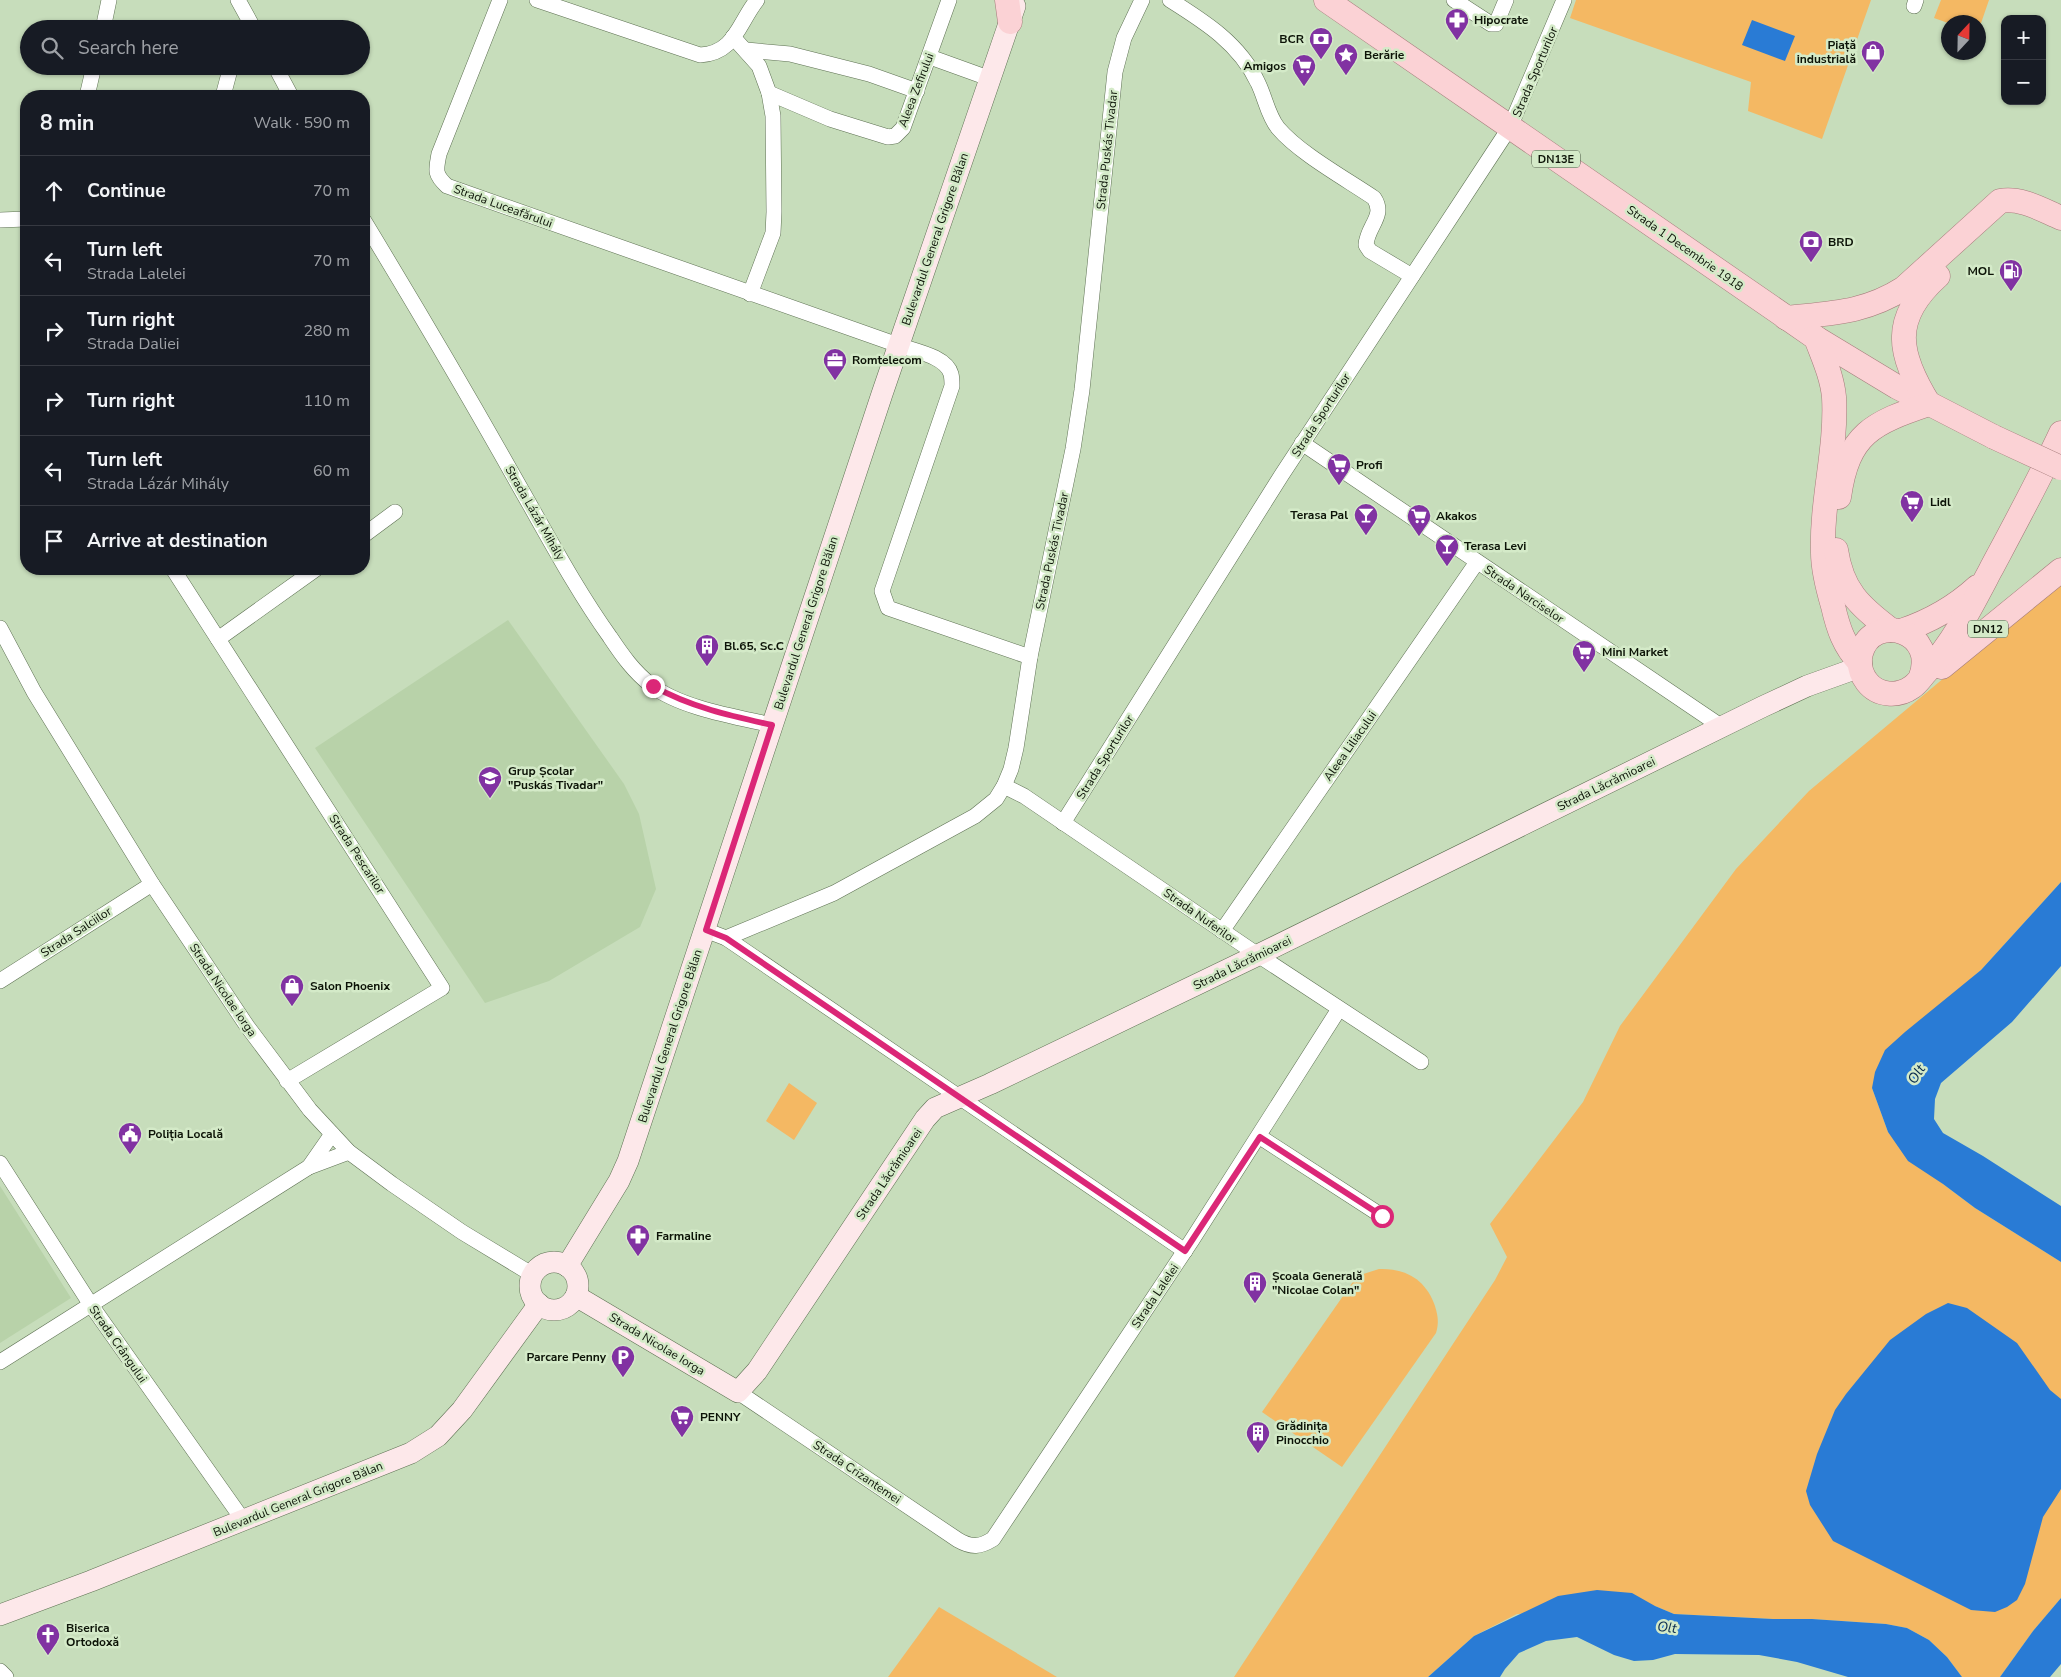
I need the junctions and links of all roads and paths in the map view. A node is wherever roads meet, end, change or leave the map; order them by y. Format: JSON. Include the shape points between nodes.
{"nodes":[{"id":1,"x":109,"y":0,"type":"edge"},
{"id":2,"x":500,"y":0,"type":"edge"},
{"id":3,"x":537,"y":0,"type":"edge"},
{"id":4,"x":757,"y":0,"type":"edge"},
{"id":5,"x":949,"y":0,"type":"edge"},
{"id":6,"x":1142,"y":0,"type":"edge"},
{"id":7,"x":1170,"y":0,"type":"edge"},
{"id":8,"x":1326,"y":0,"type":"edge"},
{"id":9,"x":1454,"y":0,"type":"edge"},
{"id":10,"x":1506,"y":0,"type":"edge"},
{"id":11,"x":1564,"y":0,"type":"edge"},
{"id":12,"x":242,"y":7,"type":"edge"},
{"id":13,"x":1011,"y":7,"type":"edge"},
{"id":14,"x":105,"y":20,"type":"edge"},
{"id":15,"x":241,"y":20,"type":"edge"},
{"id":16,"x":249,"y":20,"type":"edge"},
{"id":17,"x":733,"y":37,"type":"junction"},
{"id":18,"x":746,"y":50,"type":"junction"},
{"id":19,"x":930,"y":57,"type":"junction"},
{"id":20,"x":92,"y":75,"type":"edge"},
{"id":21,"x":229,"y":75,"type":"edge"},
{"id":22,"x":280,"y":75,"type":"edge"},
{"id":23,"x":991,"y":79,"type":"junction"},
{"id":24,"x":88,"y":90,"type":"edge"},
{"id":25,"x":225,"y":90,"type":"edge"},
{"id":26,"x":288,"y":90,"type":"edge"},
{"id":27,"x":917,"y":91,"type":"junction"},
{"id":28,"x":769,"y":93,"type":"junction"},
{"id":29,"x":1510,"y":127,"type":"junction"},
{"id":30,"x":2050,"y":213,"type":"edge"},
{"id":31,"x":20,"y":218,"type":"edge"},
{"id":32,"x":0,"y":220,"type":"edge"},
{"id":33,"x":370,"y":231,"type":"edge"},
{"id":34,"x":1412,"y":276,"type":"junction"},
{"id":35,"x":750,"y":294,"type":"junction"},
{"id":36,"x":1786,"y":318,"type":"junction"},
{"id":37,"x":1816,"y":338,"type":"junction"},
{"id":38,"x":898,"y":345,"type":"junction"},
{"id":39,"x":1929,"y":404,"type":"junction"},
{"id":40,"x":2061,"y":433,"type":"edge"},
{"id":41,"x":1302,"y":443,"type":"junction"},
{"id":42,"x":2061,"y":468,"type":"edge"},
{"id":43,"x":395,"y":512,"type":"dead end"},
{"id":44,"x":370,"y":531,"type":"edge"},
{"id":45,"x":1477,"y":562,"type":"junction"},
{"id":46,"x":1991,"y":570,"type":"junction"},
{"id":47,"x":2061,"y":570,"type":"edge"},
{"id":48,"x":178,"y":575,"type":"edge"},
{"id":49,"x":308,"y":575,"type":"edge"},
{"id":50,"x":0,"y":628,"type":"edge"},
{"id":51,"x":1896,"y":630,"type":"junction"},
{"id":52,"x":218,"y":639,"type":"junction"},
{"id":53,"x":1030,"y":656,"type":"junction"},
{"id":54,"x":1860,"y":665,"type":"junction"},
{"id":55,"x":1917,"y":682,"type":"junction"},
{"id":56,"x":772,"y":725,"type":"junction"},
{"id":57,"x":1722,"y":728,"type":"junction"},
{"id":58,"x":1004,"y":786,"type":"junction"},
{"id":59,"x":1063,"y":822,"type":"junction"},
{"id":60,"x":152,"y":884,"type":"junction"},
{"id":61,"x":706,"y":930,"type":"junction"},
{"id":62,"x":1222,"y":931,"type":"junction"},
{"id":63,"x":726,"y":938,"type":"junction"},
{"id":64,"x":1258,"y":955,"type":"junction"},
{"id":65,"x":0,"y":981,"type":"edge"},
{"id":66,"x":1338,"y":1009,"type":"junction"},
{"id":67,"x":1421,"y":1062,"type":"dead end"},
{"id":68,"x":287,"y":1081,"type":"junction"},
{"id":69,"x":958,"y":1097,"type":"junction"},
{"id":70,"x":332,"y":1134,"type":"junction"},
{"id":71,"x":1260,"y":1137,"type":"junction"},
{"id":72,"x":349,"y":1152,"type":"junction"},
{"id":73,"x":0,"y":1163,"type":"edge"},
{"id":74,"x":309,"y":1167,"type":"junction"},
{"id":75,"x":1382,"y":1216,"type":"dead end"},
{"id":76,"x":1185,"y":1251,"type":"junction"},
{"id":77,"x":567,"y":1266,"type":"junction"},
{"id":78,"x":533,"y":1275,"type":"junction"},
{"id":79,"x":576,"y":1296,"type":"junction"},
{"id":80,"x":539,"y":1304,"type":"junction"},
{"id":81,"x":91,"y":1305,"type":"junction"},
{"id":82,"x":0,"y":1362,"type":"edge"},
{"id":83,"x":738,"y":1392,"type":"junction"},
{"id":84,"x":243,"y":1520,"type":"junction"},
{"id":85,"x":977,"y":1546,"type":"joint"},
{"id":86,"x":0,"y":1615,"type":"edge"},
{"id":87,"x":0,"y":1670,"type":"edge"},
{"id":88,"x":6,"y":1677,"type":"edge"}],
"edges":[{"from":1,"to":14,"type":"street"},
{"from":2,"to":35,"type":"street","name":"Strada Luceafărului","via":[[439,154],[438,177],[446,186]]},
{"from":3,"to":17,"type":"street","via":[[700,55],[719,52]]},
{"from":4,"to":17,"type":"street"},
{"from":5,"to":19,"type":"street","name":"Aleea Zefirului"},
{"from":6,"to":53,"type":"street","name":"Strada Puskás Tivadar","via":[[1124,38],[1115,72],[1082,390]]},
{"from":7,"to":34,"type":"street","via":[[1235,47],[1254,75],[1276,127],[1289,140],[1374,198],[1379,205],[1378,215],[1366,236],[1366,245],[1370,251]]},
{"from":8,"to":29,"type":"main road","name":"Strada 1 Decembrie 1918","number":"DN13E"},
{"from":9,"to":10,"type":"street","via":[[1491,24],[1499,20]]},
{"from":11,"to":29,"type":"street","name":"Strada Sporturilor"},
{"from":12,"to":15,"type":"street"},
{"from":12,"to":16,"type":"street"},
{"from":13,"to":23,"type":"main road","name":"Bulevardul General Grigore Bălan"},
{"from":17,"to":18,"type":"street"},
{"from":18,"to":27,"type":"street","via":[[790,54],[869,74]]},
{"from":18,"to":28,"type":"street","via":[[759,66]]},
{"from":19,"to":23,"type":"street"},
{"from":19,"to":27,"type":"street","name":"Aleea Zefirului"},
{"from":20,"to":24,"type":"street"},
{"from":21,"to":25,"type":"street"},
{"from":22,"to":26,"type":"street"},
{"from":23,"to":38,"type":"main road","name":"Bulevardul General Grigore Bălan"},
{"from":27,"to":28,"type":"street","name":"Aleea Zefirului","via":[[903,128],[895,136],[888,137],[830,119]]},
{"from":28,"to":35,"type":"street","via":[[773,116],[773,233]]},
{"from":29,"to":34,"type":"street","name":"Strada Sporturilor"},
{"from":29,"to":36,"type":"main road","name":"Strada 1 Decembrie 1918","number":"DN13E"},
{"from":30,"to":36,"type":"main road","via":[[2010,199],[2000,201],[1917,277],[1888,299],[1855,310]]},
{"from":30,"to":39,"type":"main road","via":[[2015,213],[2000,221],[1928,285],[1909,310],[1904,325],[1906,356]]},
{"from":31,"to":32,"type":"street"},
{"from":33,"to":56,"type":"street","name":"Strada Lázár Mihály","via":[[576,586],[636,672],[653,686],[689,703]]},
{"from":34,"to":41,"type":"street","name":"Strada Sporturilor"},
{"from":35,"to":38,"type":"street","name":"Strada Luceafărului"},
{"from":36,"to":37,"type":"main road","name":"Strada 1 Decembrie 1918","number":"DN13E"},
{"from":37,"to":39,"type":"main road","name":"Strada 1 Decembrie 1918","number":"DN13E"},
{"from":37,"to":54,"type":"main road","via":[[1834,396],[1824,566],[1838,628]]},
{"from":38,"to":53,"type":"street","name":"Strada Luceafărului","via":[[946,365],[952,386],[882,591],[888,608]]},
{"from":38,"to":56,"type":"main road","name":"Bulevardul General Grigore Bălan"},
{"from":39,"to":42,"type":"main road","name":"Strada 1 Decembrie 1918","number":"DN13E","bridge":true},
{"from":39,"to":51,"type":"main road","via":[[1891,418],[1867,432],[1853,449],[1840,486],[1836,549],[1842,578],[1861,606]]},
{"from":40,"to":46,"type":"main road","number":"DN12"},
{"from":41,"to":45,"type":"street","name":"Strada Narciselor"},
{"from":41,"to":59,"type":"street","name":"Strada Sporturilor"},
{"from":43,"to":44,"type":"street"},
{"from":45,"to":57,"type":"street","name":"Strada Narciselor"},
{"from":45,"to":62,"type":"street","name":"Aleea Liliacului"},
{"from":46,"to":51,"type":"main road","number":"DN12","via":[[1946,612],[1925,623]]},
{"from":46,"to":55,"type":"main road","number":"DN12","via":[[1952,639]]},
{"from":47,"to":55,"type":"main road","number":"DN12","via":[[1950,661]]},
{"from":48,"to":52,"type":"street","name":"Strada Pescarilor"},
{"from":49,"to":52,"type":"street"},
{"from":50,"to":60,"type":"street","name":"Strada Nicolae Iorga","via":[[34,692]]},
{"from":51,"to":54,"type":"main road","via":[[1872,637],[1861,653]]},
{"from":51,"to":55,"type":"main road","via":[[1910,635],[1922,650],[1924,670]]},
{"from":52,"to":68,"type":"street","name":"Strada Pescarilor","via":[[442,988]]},
{"from":53,"to":58,"type":"street","name":"Strada Puskás Tivadar","via":[[1016,748]]},
{"from":54,"to":55,"type":"main road","via":[[1869,684],[1886,694],[1905,691]]},
{"from":54,"to":57,"type":"main road","name":"Strada Lăcrămioarei","via":[[1807,686]]},
{"from":56,"to":61,"type":"main road","name":"Bulevardul General Grigore Bălan"},
{"from":57,"to":64,"type":"main road","name":"Strada Lăcrămioarei"},
{"from":58,"to":59,"type":"street","name":"Strada Nuferilor"},
{"from":58,"to":63,"type":"street","name":"Strada Puskás Tivadar","via":[[985,810],[923,845],[825,897]]},
{"from":59,"to":62,"type":"street","name":"Strada Nuferilor"},
{"from":60,"to":65,"type":"street","name":"Strada Salciilor"},
{"from":60,"to":68,"type":"street","name":"Strada Nicolae Iorga"},
{"from":61,"to":63,"type":"street"},
{"from":61,"to":77,"type":"main road","name":"Bulevardul General Grigore Bălan","via":[[628,1161]]},
{"from":62,"to":64,"type":"street","name":"Strada Nuferilor"},
{"from":63,"to":69,"type":"street"},
{"from":64,"to":66,"type":"street","name":"Strada Nuferilor"},
{"from":64,"to":69,"type":"main road","name":"Strada Lăcrămioarei"},
{"from":66,"to":67,"type":"street","name":"Strada Nuferilor"},
{"from":66,"to":71,"type":"street","name":"Strada Lalelei"},
{"from":68,"to":70,"type":"street","name":"Strada Nicolae Iorga"},
{"from":69,"to":76,"type":"street"},
{"from":69,"to":83,"type":"main road","name":"Strada Lăcrămioarei","via":[[936,1108],[925,1119],[762,1363]]},
{"from":70,"to":72,"type":"street","name":"Strada Nicolae Iorga"},
{"from":70,"to":74,"type":"street"},
{"from":71,"to":75,"type":"street"},
{"from":71,"to":76,"type":"street","name":"Strada Lalelei"},
{"from":72,"to":74,"type":"street"},
{"from":72,"to":78,"type":"street","name":"Strada Nicolae Iorga","via":[[425,1208]]},
{"from":73,"to":81,"type":"street","name":"Strada Crângului"},
{"from":74,"to":81,"type":"street"},
{"from":76,"to":85,"type":"street","name":"Strada Lalelei","via":[[993,1538]]},
{"from":77,"to":78,"type":"main road","via":[[552,1262]]},
{"from":77,"to":79,"type":"main road","via":[[576,1276]]},
{"from":78,"to":80,"type":"main road","via":[[531,1291]]},
{"from":79,"to":80,"type":"main road","via":[[560,1309],[552,1310]]},
{"from":79,"to":83,"type":"main road","name":"Strada Nicolae Iorga"},
{"from":80,"to":84,"type":"main road","name":"Bulevardul General Grigore Bălan","via":[[462,1410],[425,1446]]},
{"from":81,"to":82,"type":"street"},
{"from":81,"to":84,"type":"street","name":"Strada Crângului"},
{"from":83,"to":85,"type":"street","name":"Strada Crizantemei","via":[[958,1540],[968,1546]]},
{"from":84,"to":86,"type":"main road","name":"Bulevardul General Grigore Bălan"},
{"from":87,"to":88,"type":"street"}]}
